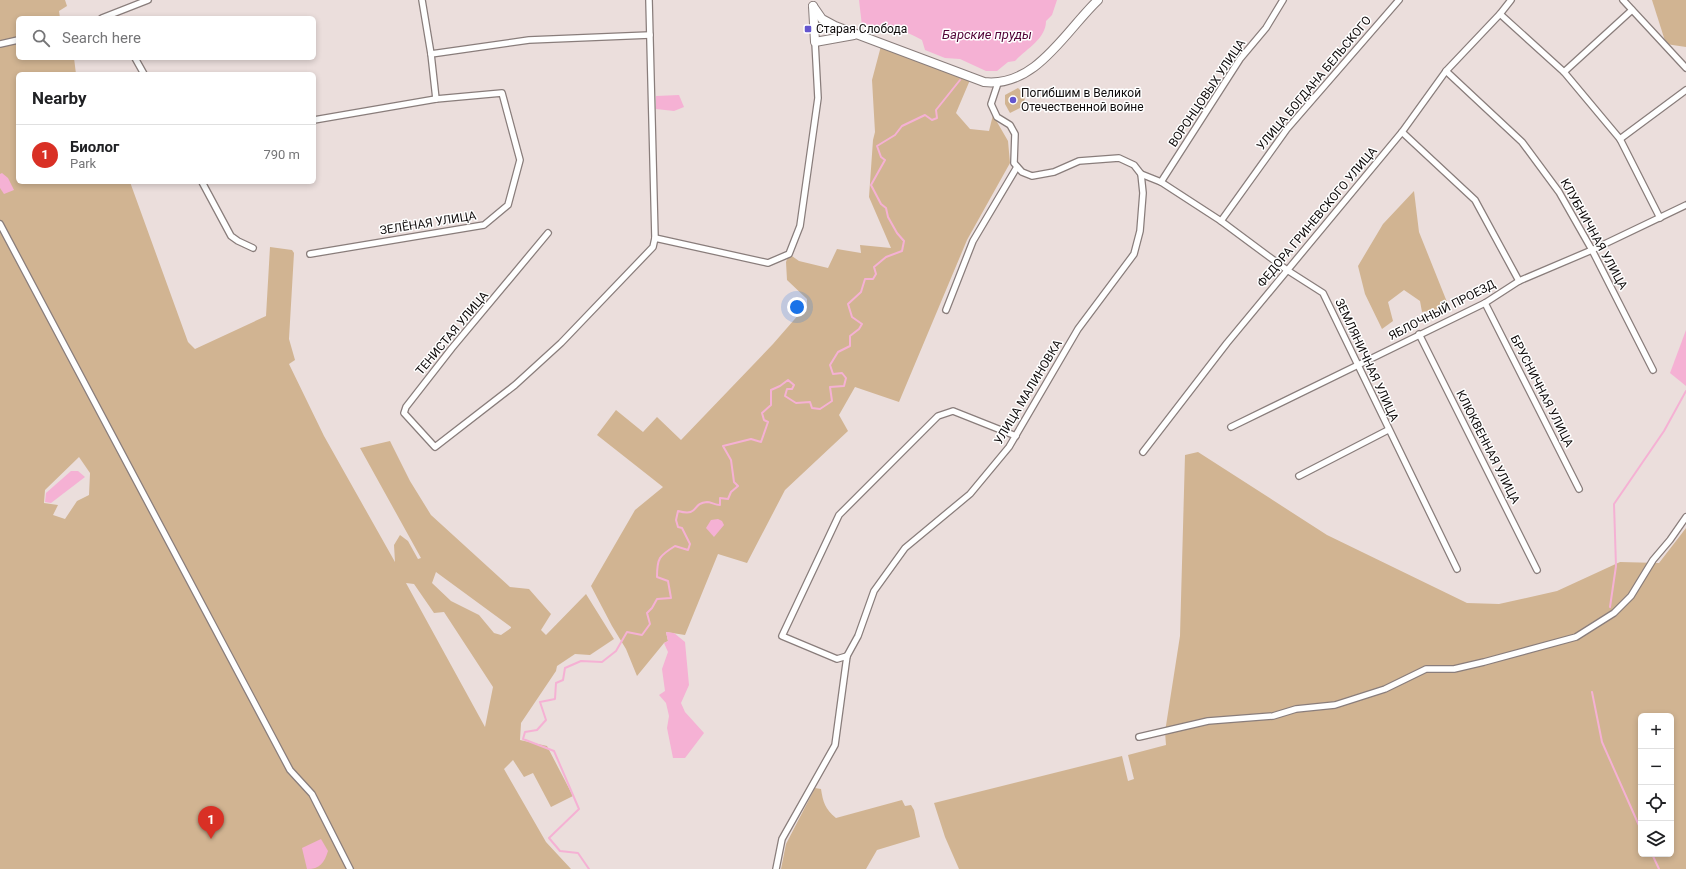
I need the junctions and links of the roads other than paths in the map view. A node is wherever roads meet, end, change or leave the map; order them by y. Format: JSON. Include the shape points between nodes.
{"nodes":[{"id":1,"x":148,"y":0,"type":"edge"},
{"id":2,"x":422,"y":0,"type":"edge"},
{"id":3,"x":649,"y":0,"type":"edge"},
{"id":4,"x":1098,"y":0,"type":"edge"},
{"id":5,"x":1283,"y":0,"type":"edge"},
{"id":6,"x":1399,"y":0,"type":"edge"},
{"id":7,"x":1511,"y":0,"type":"edge"},
{"id":8,"x":1623,"y":0,"type":"edge"},
{"id":9,"x":813,"y":3,"type":"edge"},
{"id":10,"x":1632,"y":10,"type":"junction"},
{"id":11,"x":1500,"y":14,"type":"junction"},
{"id":12,"x":112,"y":16,"type":"edge"},
{"id":13,"x":822,"y":19,"type":"junction"},
{"id":14,"x":814,"y":24,"type":"junction"},
{"id":15,"x":650,"y":35,"type":"junction"},
{"id":16,"x":854,"y":35,"type":"junction"},
{"id":17,"x":16,"y":40,"type":"edge"},
{"id":18,"x":815,"y":42,"type":"junction"},
{"id":19,"x":0,"y":44,"type":"edge"},
{"id":20,"x":431,"y":54,"type":"junction"},
{"id":21,"x":136,"y":60,"type":"edge"},
{"id":22,"x":1686,"y":68,"type":"edge"},
{"id":23,"x":1446,"y":71,"type":"junction"},
{"id":24,"x":143,"y":72,"type":"edge"},
{"id":25,"x":1564,"y":72,"type":"junction"},
{"id":26,"x":998,"y":83,"type":"junction"},
{"id":27,"x":1686,"y":90,"type":"edge"},
{"id":28,"x":436,"y":99,"type":"junction"},
{"id":29,"x":316,"y":120,"type":"edge"},
{"id":30,"x":1402,"y":132,"type":"junction"},
{"id":31,"x":1620,"y":139,"type":"junction"},
{"id":32,"x":1017,"y":167,"type":"junction"},
{"id":33,"x":1141,"y":174,"type":"junction"},
{"id":34,"x":1161,"y":182,"type":"junction"},
{"id":35,"x":203,"y":184,"type":"edge"},
{"id":36,"x":1686,"y":205,"type":"edge"},
{"id":37,"x":1660,"y":218,"type":"junction"},
{"id":38,"x":1221,"y":221,"type":"junction"},
{"id":39,"x":0,"y":224,"type":"edge"},
{"id":40,"x":548,"y":233,"type":"dead end"},
{"id":41,"x":655,"y":238,"type":"junction"},
{"id":42,"x":253,"y":248,"type":"dead end"},
{"id":43,"x":1592,"y":250,"type":"junction"},
{"id":44,"x":310,"y":254,"type":"dead end"},
{"id":45,"x":1287,"y":270,"type":"junction"},
{"id":46,"x":1519,"y":281,"type":"junction"},
{"id":47,"x":1485,"y":303,"type":"junction"},
{"id":48,"x":946,"y":310,"type":"dead end"},
{"id":49,"x":1418,"y":334,"type":"junction"},
{"id":50,"x":1358,"y":365,"type":"junction"},
{"id":51,"x":1653,"y":370,"type":"dead end"},
{"id":52,"x":1231,"y":427,"type":"dead end"},
{"id":53,"x":1388,"y":430,"type":"junction"},
{"id":54,"x":1016,"y":436,"type":"junction"},
{"id":55,"x":1143,"y":452,"type":"dead end"},
{"id":56,"x":1299,"y":476,"type":"dead end"},
{"id":57,"x":1579,"y":489,"type":"dead end"},
{"id":58,"x":1686,"y":517,"type":"edge"},
{"id":59,"x":1456,"y":569,"type":"dead end"},
{"id":60,"x":1537,"y":570,"type":"dead end"},
{"id":61,"x":847,"y":656,"type":"junction"},
{"id":62,"x":1139,"y":737,"type":"dead end"},
{"id":63,"x":350,"y":869,"type":"edge"},
{"id":64,"x":776,"y":869,"type":"edge"}],
"edges":[{"from":1,"to":12,"type":"street"},
{"from":2,"to":20,"type":"street"},
{"from":3,"to":15,"type":"street"},
{"from":4,"to":26,"type":"street","via":[[1050,54],[1020,76]]},
{"from":5,"to":34,"type":"street","name":"ВОРОНЦОВЫХ УЛИЦА","via":[[1266,28],[1232,72]]},
{"from":6,"to":38,"type":"street","name":"УЛИЦА БОГДАНА БЕЛЬСКОГО","via":[[1287,129]]},
{"from":7,"to":11,"type":"street","name":"ФЕДОРА ГРИНЕВСКОГО УЛИЦА"},
{"from":8,"to":10,"type":"street"},
{"from":9,"to":13,"type":"street"},
{"from":9,"to":14,"type":"street"},
{"from":10,"to":22,"type":"street"},
{"from":10,"to":25,"type":"street"},
{"from":11,"to":23,"type":"street","name":"ФЕДОРА ГРИНЕВСКОГО УЛИЦА"},
{"from":11,"to":25,"type":"street"},
{"from":13,"to":14,"type":"street"},
{"from":13,"to":16,"type":"street"},
{"from":14,"to":18,"type":"street"},
{"from":15,"to":20,"type":"street","via":[[529,40]]},
{"from":15,"to":41,"type":"street"},
{"from":16,"to":18,"type":"street"},
{"from":16,"to":26,"type":"street","via":[[984,82]]},
{"from":17,"to":19,"type":"street"},
{"from":18,"to":41,"type":"street","via":[[818,98],[800,226],[789,254],[768,264]]},
{"from":20,"to":28,"type":"street"},
{"from":21,"to":24,"type":"street"},
{"from":23,"to":30,"type":"street","name":"ФЕДОРА ГРИНЕВСКОГО УЛИЦА"},
{"from":23,"to":43,"type":"street","name":"КЛУБНИЧНАЯ УЛИЦА","via":[[1522,142],[1559,192]]},
{"from":25,"to":31,"type":"street"},
{"from":26,"to":32,"type":"street","via":[[991,104],[998,117],[1010,125],[1015,134],[1014,163]]},
{"from":27,"to":31,"type":"street"},
{"from":28,"to":29,"type":"street"},
{"from":28,"to":44,"type":"street","name":"ЗЕЛЁНАЯ УЛИЦА","via":[[502,93],[520,160],[508,205],[484,225]]},
{"from":30,"to":45,"type":"street","name":"ФЕДОРА ГРИНЕВСКОГО УЛИЦА"},
{"from":30,"to":46,"type":"street","via":[[1475,200]]},
{"from":31,"to":37,"type":"street"},
{"from":32,"to":33,"type":"street","via":[[1032,176],[1054,172],[1079,162],[1119,158],[1134,165]]},
{"from":32,"to":48,"type":"street","via":[[973,241]]},
{"from":33,"to":34,"type":"street"},
{"from":33,"to":54,"type":"street","name":"УЛИЦА МАЛИНОВКА","via":[[1143,193],[1140,232],[1134,254],[1078,329]]},
{"from":34,"to":38,"type":"street","name":"ЗЕМЛЯНИЧНАЯ УЛИЦА"},
{"from":35,"to":42,"type":"street","via":[[231,236]]},
{"from":36,"to":37,"type":"street","name":"ЯБЛОЧНЫЙ ПРОЕЗД"},
{"from":37,"to":43,"type":"street","name":"ЯБЛОЧНЫЙ ПРОЕЗД"},
{"from":38,"to":45,"type":"street","name":"ЗЕМЛЯНИЧНАЯ УЛИЦА"},
{"from":39,"to":63,"type":"street","via":[[290,770],[312,794]]},
{"from":40,"to":41,"type":"street","name":"ТЕНИСТАЯ УЛИЦА","via":[[406,407],[404,413],[435,447],[515,385],[561,344],[653,247]]},
{"from":43,"to":46,"type":"street","name":"ЯБЛОЧНЫЙ ПРОЕЗД"},
{"from":43,"to":51,"type":"street","name":"КЛУБНИЧНАЯ УЛИЦА"},
{"from":45,"to":50,"type":"street","name":"ЗЕМЛЯНИЧНАЯ УЛИЦА","via":[[1323,293]]},
{"from":45,"to":55,"type":"street","name":"ФЕДОРА ГРИНЕВСКОГО УЛИЦА"},
{"from":46,"to":47,"type":"street","name":"ЯБЛОЧНЫЙ ПРОЕЗД"},
{"from":47,"to":49,"type":"street","name":"ЯБЛОЧНЫЙ ПРОЕЗД"},
{"from":47,"to":57,"type":"street","name":"БРУСНИЧНАЯ УЛИЦА"},
{"from":49,"to":50,"type":"street","name":"ЯБЛОЧНЫЙ ПРОЕЗД"},
{"from":49,"to":60,"type":"street","name":"КЛЮКВЕННАЯ УЛИЦА"},
{"from":50,"to":52,"type":"street","name":"ЯБЛОЧНЫЙ ПРОЕЗД"},
{"from":50,"to":53,"type":"street","name":"ЗЕМЛЯНИЧНАЯ УЛИЦА"},
{"from":53,"to":56,"type":"street"},
{"from":53,"to":59,"type":"street","name":"ЗЕМЛЯНИЧНАЯ УЛИЦА"},
{"from":54,"to":61,"type":"street","name":"УЛИЦА МАЛИНОВКА","via":[[970,494],[905,548],[874,591],[858,636]]},
{"from":54,"to":61,"type":"street","via":[[953,411],[938,416],[839,514],[782,636],[837,659]]},
{"from":58,"to":62,"type":"street","via":[[1652,560],[1631,596],[1614,613],[1576,637],[1454,669],[1426,669],[1385,690],[1336,705],[1296,709],[1273,716],[1208,722]]},
{"from":61,"to":64,"type":"street","via":[[834,745],[782,839]]}]}
